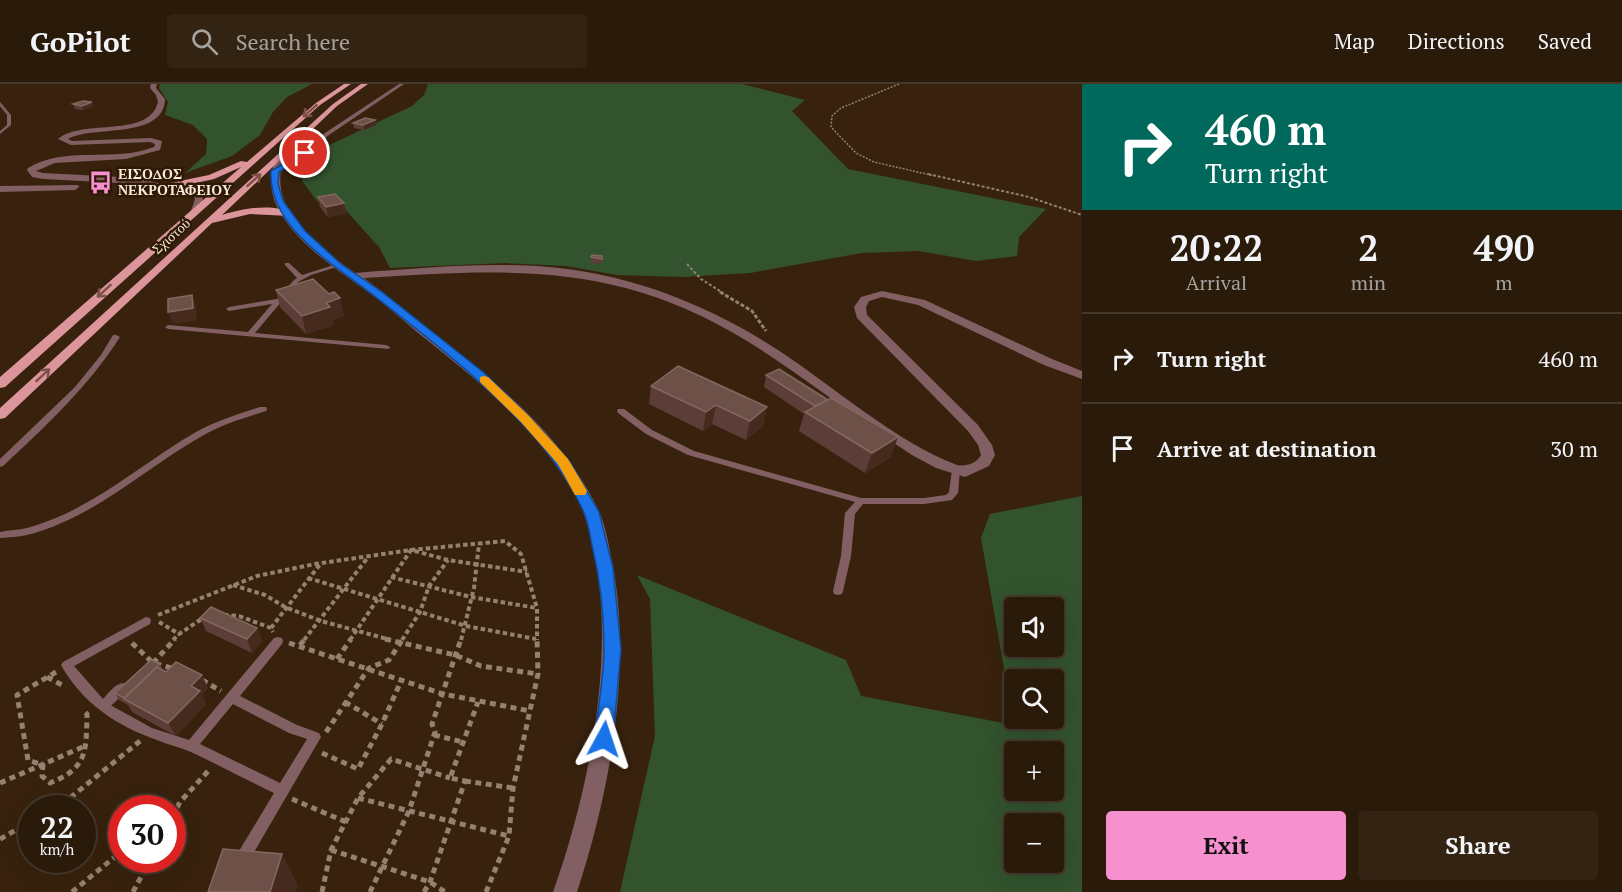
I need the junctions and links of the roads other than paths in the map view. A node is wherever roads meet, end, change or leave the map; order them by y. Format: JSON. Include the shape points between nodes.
{"nodes":[{"id":1,"x":154,"y":84,"type":"edge"},
{"id":2,"x":348,"y":84,"type":"edge"},
{"id":3,"x":365,"y":84,"type":"edge"},
{"id":4,"x":402,"y":84,"type":"edge"},
{"id":5,"x":0,"y":103,"type":"edge"},
{"id":6,"x":0,"y":111,"type":"edge"},
{"id":7,"x":6,"y":111,"type":"junction"},
{"id":8,"x":2,"y":131,"type":"edge"},
{"id":9,"x":260,"y":156,"type":"junction"},
{"id":10,"x":280,"y":157,"type":"junction"},
{"id":11,"x":275,"y":171,"type":"junction"},
{"id":12,"x":155,"y":185,"type":"junction"},
{"id":13,"x":173,"y":185,"type":"junction"},
{"id":14,"x":0,"y":189,"type":"edge"},
{"id":15,"x":196,"y":211,"type":"junction"},
{"id":16,"x":287,"y":214,"type":"junction"},
{"id":17,"x":197,"y":232,"type":"junction"},
{"id":18,"x":287,"y":264,"type":"dead end"},
{"id":19,"x":337,"y":266,"type":"junction"},
{"id":20,"x":353,"y":276,"type":"junction"},
{"id":21,"x":301,"y":278,"type":"junction"},
{"id":22,"x":278,"y":301,"type":"junction"},
{"id":23,"x":230,"y":309,"type":"dead end"},
{"id":24,"x":168,"y":327,"type":"dead end"},
{"id":25,"x":249,"y":335,"type":"junction"},
{"id":26,"x":116,"y":337,"type":"dead end"},
{"id":27,"x":386,"y":347,"type":"dead end"},
{"id":28,"x":1082,"y":375,"type":"edge"},
{"id":29,"x":0,"y":384,"type":"edge"},
{"id":30,"x":263,"y":409,"type":"dead end"},
{"id":31,"x":621,"y":411,"type":"dead end"},
{"id":32,"x":0,"y":415,"type":"edge"},
{"id":33,"x":0,"y":464,"type":"edge"},
{"id":34,"x":956,"y":470,"type":"junction"},
{"id":35,"x":861,"y":501,"type":"junction"},
{"id":36,"x":0,"y":535,"type":"edge"},
{"id":37,"x":838,"y":591,"type":"dead end"},
{"id":38,"x":146,"y":621,"type":"road end"},
{"id":39,"x":278,"y":641,"type":"road end"},
{"id":40,"x":135,"y":677,"type":"edge"},
{"id":41,"x":233,"y":698,"type":"junction"},
{"id":42,"x":103,"y":706,"type":"junction"},
{"id":43,"x":191,"y":746,"type":"junction"},
{"id":44,"x":284,"y":793,"type":"junction"},
{"id":45,"x":235,"y":873,"type":"edge"},
{"id":46,"x":565,"y":892,"type":"edge"}],
"edges":[{"from":1,"to":12,"type":"street","via":[[162,102],[151,119],[62,139],[71,143],[151,140],[159,143],[158,148],[122,158],[52,161],[31,170],[43,176]]},
{"from":2,"to":9,"type":"main road","name":"Σχιστού","one_way":true,"via":[[318,104]]},
{"from":3,"to":10,"type":"main road","name":"Σχιστού","via":[[335,105]]},
{"from":4,"to":11,"type":"lane"},
{"from":5,"to":7,"type":"lane"},
{"from":6,"to":7,"type":"lane"},
{"from":7,"to":8,"type":"lane","via":[[10,120]]},
{"from":9,"to":13,"type":"main road","via":[[219,174]]},
{"from":9,"to":15,"type":"main road","name":"Σχιστού"},
{"from":10,"to":11,"type":"street"},
{"from":17,"to":10,"type":"main road","name":"Σχιστού","one_way":true},
{"from":11,"to":16,"type":"street","via":[[274,184]]},
{"from":12,"to":13,"type":"street"},
{"from":12,"to":14,"type":"street"},
{"from":13,"to":15,"type":"street","via":[[196,191]]},
{"from":15,"to":29,"type":"main road","name":"Σχιστού","one_way":true},
{"from":16,"to":17,"type":"main road","via":[[240,211]]},
{"from":16,"to":19,"type":"street"},
{"from":32,"to":17,"type":"main road","name":"Σχιστού","one_way":true},
{"from":18,"to":21,"type":"lane"},
{"from":19,"to":20,"type":"street"},
{"from":19,"to":21,"type":"lane"},
{"from":20,"to":34,"type":"street","via":[[523,270],[591,276],[649,290],[747,335],[903,443]]},
{"from":20,"to":46,"type":"street","via":[[478,375],[524,418],[564,462],[592,512],[605,568],[612,649],[604,739]]},
{"from":21,"to":22,"type":"lane"},
{"from":22,"to":23,"type":"lane"},
{"from":22,"to":25,"type":"lane"},
{"from":24,"to":25,"type":"lane"},
{"from":25,"to":27,"type":"lane"},
{"from":26,"to":33,"type":"lane","via":[[62,407]]},
{"from":28,"to":34,"type":"street","via":[[921,302],[882,294],[865,299],[860,307],[861,316],[973,428],[985,445],[988,455],[984,463],[965,472]]},
{"from":30,"to":36,"type":"lane","via":[[234,417],[201,433],[98,499],[48,525],[17,535]]},
{"from":31,"to":35,"type":"lane","via":[[649,432],[691,453]]},
{"from":34,"to":35,"type":"lane","via":[[949,498]]},
{"from":35,"to":37,"type":"lane","via":[[850,513]]},
{"from":38,"to":42,"type":"lane","via":[[67,665]]},
{"from":39,"to":41,"type":"lane"},
{"from":40,"to":42,"type":"lane"},
{"from":41,"to":43,"type":"lane"},
{"from":41,"to":44,"type":"lane","via":[[315,737]]},
{"from":42,"to":43,"type":"lane","via":[[163,738]]},
{"from":43,"to":44,"type":"lane"},
{"from":44,"to":45,"type":"lane"}]}
